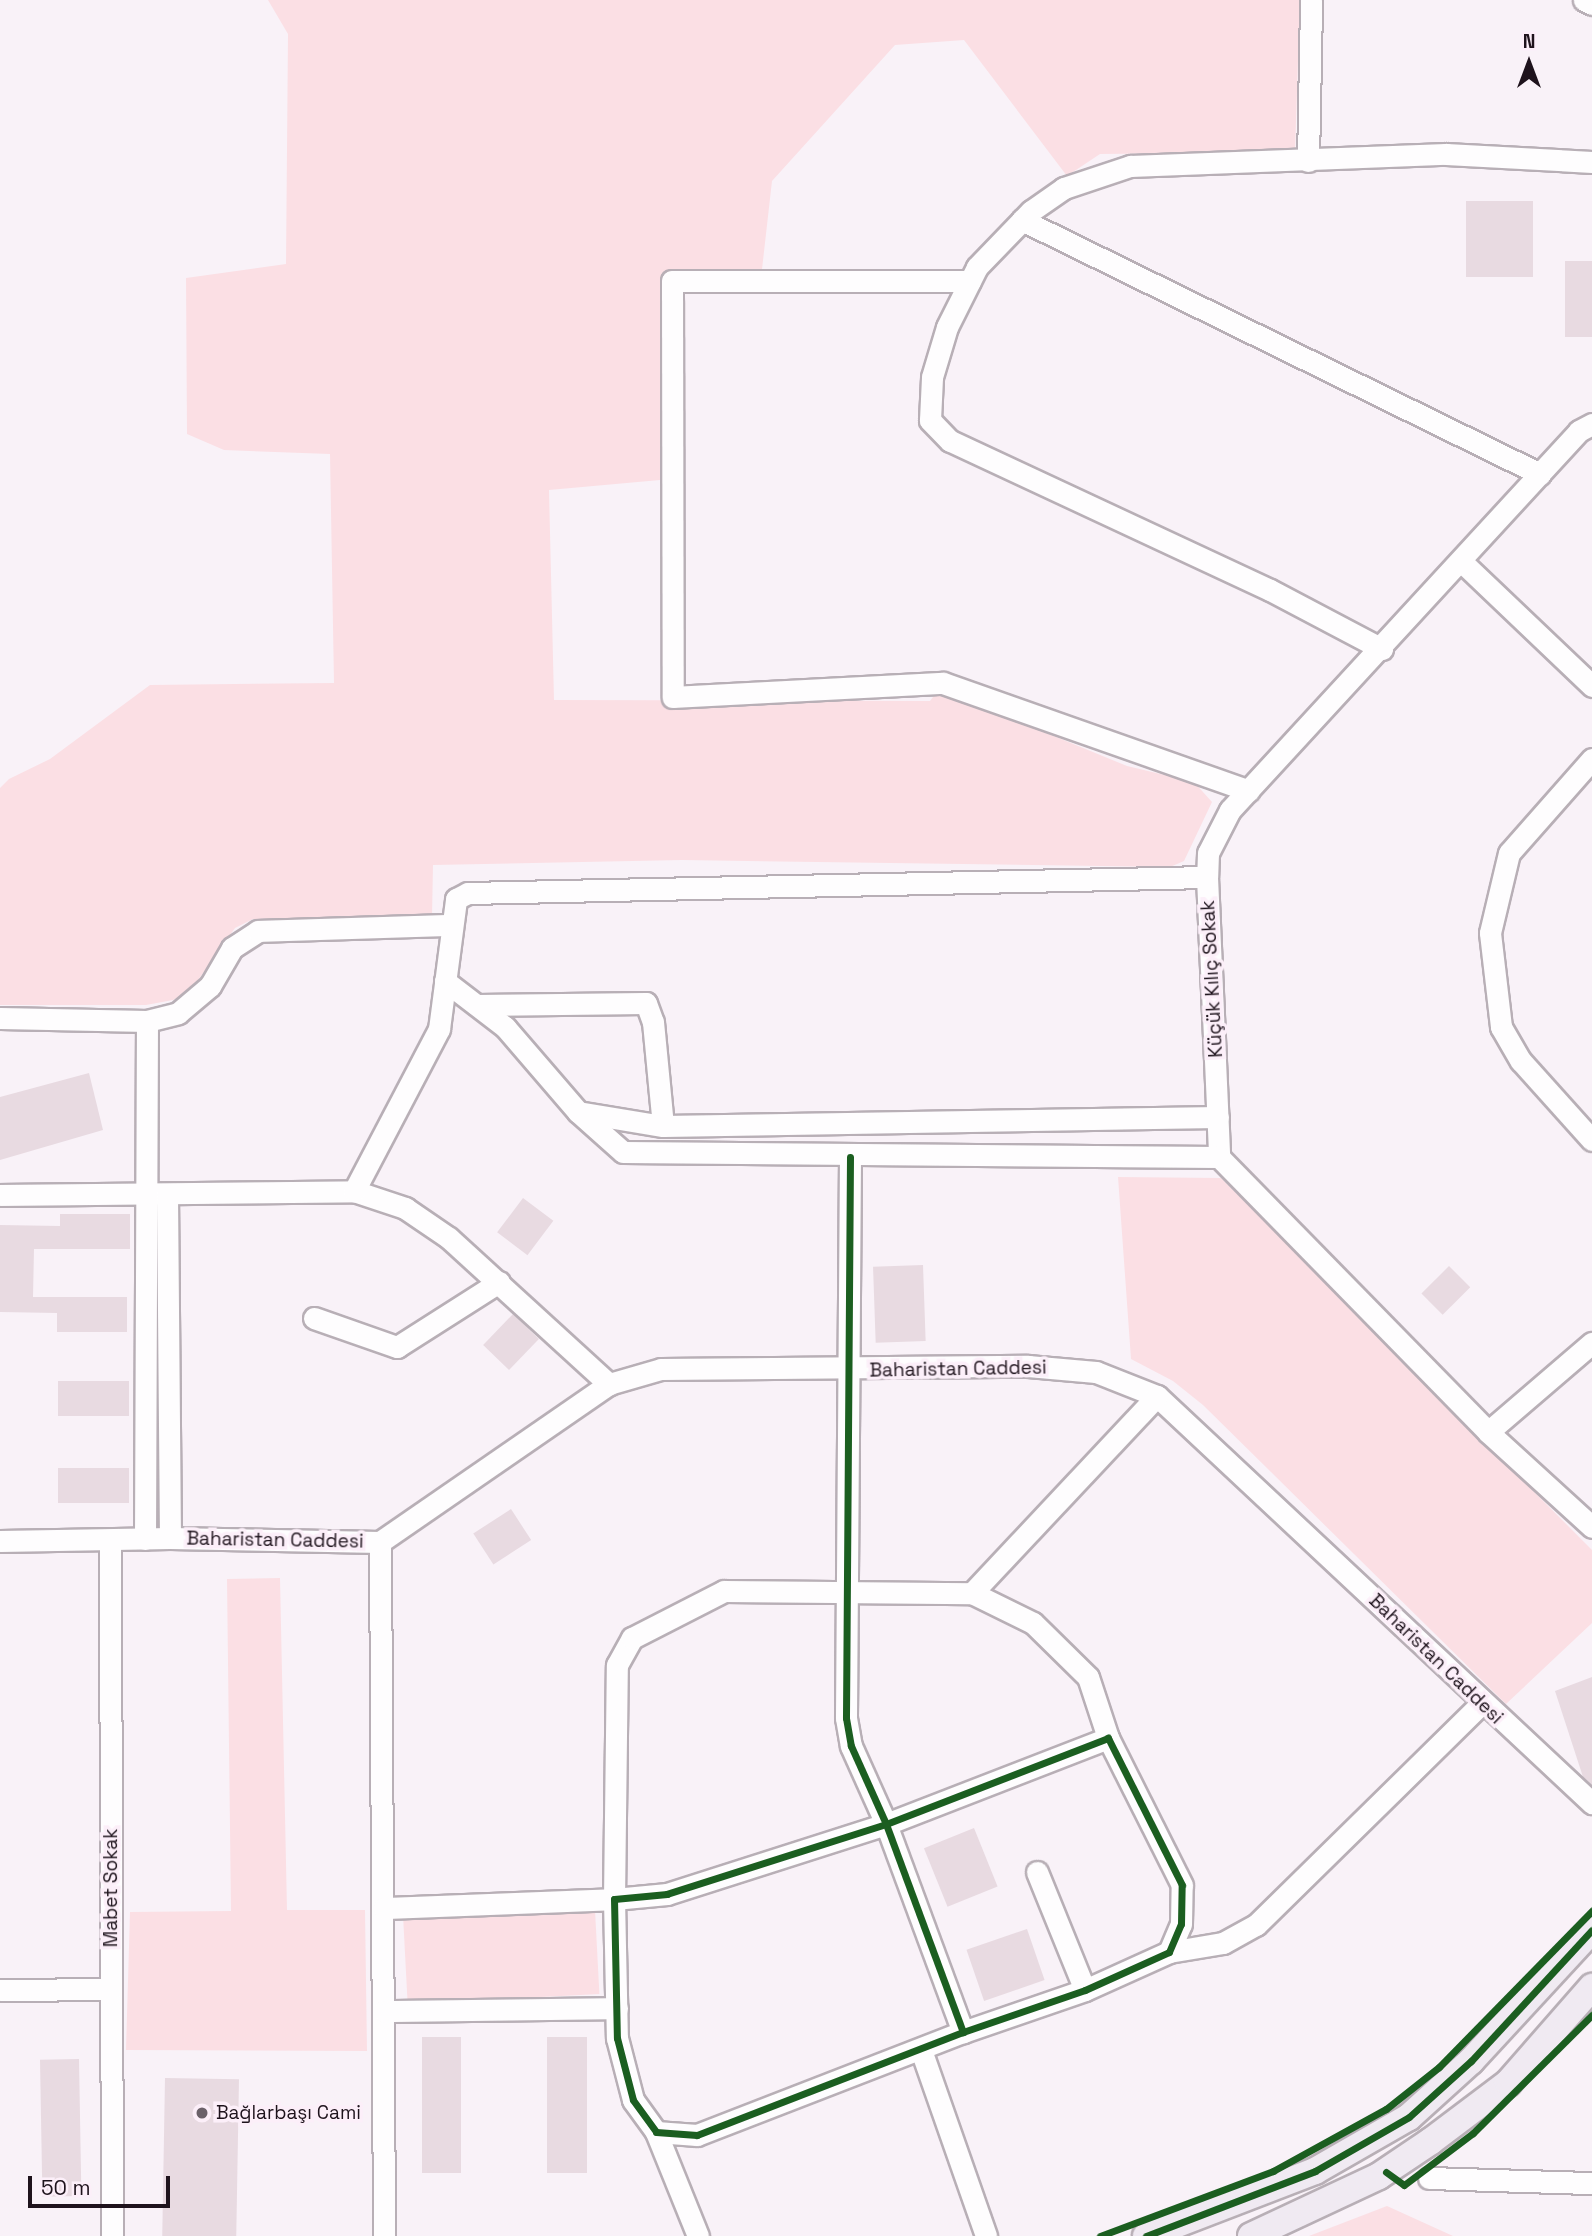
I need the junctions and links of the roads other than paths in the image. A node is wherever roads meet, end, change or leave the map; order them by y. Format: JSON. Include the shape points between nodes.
{"nodes":[{"id":1,"x":1311,"y":0,"type":"edge"},
{"id":2,"x":1584,"y":0,"type":"edge"},
{"id":3,"x":1592,"y":4,"type":"edge"},
{"id":4,"x":1308,"y":161,"type":"junction"},
{"id":5,"x":1592,"y":162,"type":"edge"},
{"id":6,"x":1022,"y":220,"type":"junction"},
{"id":7,"x":970,"y":281,"type":"junction"},
{"id":8,"x":1592,"y":424,"type":"edge"},
{"id":9,"x":1540,"y":474,"type":"junction"},
{"id":10,"x":1462,"y":562,"type":"junction"},
{"id":11,"x":1382,"y":649,"type":"junction"},
{"id":12,"x":1592,"y":686,"type":"edge"},
{"id":13,"x":1592,"y":759,"type":"edge"},
{"id":14,"x":1248,"y":791,"type":"junction"},
{"id":15,"x":1207,"y":877,"type":"junction"},
{"id":16,"x":452,"y":925,"type":"junction"},
{"id":17,"x":445,"y":981,"type":"junction"},
{"id":18,"x":477,"y":1005,"type":"junction"},
{"id":19,"x":0,"y":1018,"type":"edge"},
{"id":20,"x":147,"y":1021,"type":"junction"},
{"id":21,"x":578,"y":1112,"type":"junction"},
{"id":22,"x":1218,"y":1117,"type":"junction"},
{"id":23,"x":663,"y":1126,"type":"junction"},
{"id":24,"x":1592,"y":1140,"type":"edge"},
{"id":25,"x":850,"y":1157,"type":"junction"},
{"id":26,"x":1219,"y":1157,"type":"junction"},
{"id":27,"x":354,"y":1191,"type":"junction"},
{"id":28,"x":0,"y":1195,"type":"edge"},
{"id":29,"x":157,"y":1195,"type":"junction"},
{"id":30,"x":499,"y":1282,"type":"junction"},
{"id":31,"x":314,"y":1318,"type":"dead end"},
{"id":32,"x":1592,"y":1343,"type":"edge"},
{"id":33,"x":847,"y":1371,"type":"junction"},
{"id":34,"x":609,"y":1384,"type":"junction"},
{"id":35,"x":1157,"y":1396,"type":"junction"},
{"id":36,"x":1488,"y":1432,"type":"junction"},
{"id":37,"x":1592,"y":1527,"type":"edge"},
{"id":38,"x":170,"y":1538,"type":"junction"},
{"id":39,"x":145,"y":1539,"type":"junction"},
{"id":40,"x":110,"y":1540,"type":"junction"},
{"id":41,"x":0,"y":1541,"type":"edge"},
{"id":42,"x":380,"y":1542,"type":"junction"},
{"id":43,"x":846,"y":1593,"type":"junction"},
{"id":44,"x":972,"y":1593,"type":"junction"},
{"id":45,"x":1482,"y":1703,"type":"junction"},
{"id":46,"x":1108,"y":1738,"type":"junction"},
{"id":47,"x":1592,"y":1803,"type":"edge"},
{"id":48,"x":886,"y":1824,"type":"junction"},
{"id":49,"x":1037,"y":1872,"type":"dead end"},
{"id":50,"x":614,"y":1899,"type":"junction"},
{"id":51,"x":384,"y":1908,"type":"junction"},
{"id":52,"x":1592,"y":1930,"type":"edge"},
{"id":53,"x":1169,"y":1952,"type":"junction"},
{"id":54,"x":1592,"y":1987,"type":"edge"},
{"id":55,"x":111,"y":1989,"type":"junction"},
{"id":56,"x":0,"y":1990,"type":"edge"},
{"id":57,"x":1085,"y":1990,"type":"junction"},
{"id":58,"x":617,"y":2008,"type":"junction"},
{"id":59,"x":384,"y":2011,"type":"junction"},
{"id":60,"x":964,"y":2032,"type":"junction"},
{"id":61,"x":921,"y":2050,"type":"junction"},
{"id":62,"x":656,"y":2132,"type":"junction"},
{"id":63,"x":1429,"y":2178,"type":"dead end"},
{"id":64,"x":1592,"y":2183,"type":"edge"},
{"id":65,"x":111,"y":2236,"type":"edge"},
{"id":66,"x":384,"y":2236,"type":"edge"},
{"id":67,"x":698,"y":2236,"type":"edge"},
{"id":68,"x":986,"y":2236,"type":"edge"},
{"id":69,"x":1146,"y":2236,"type":"edge"},
{"id":70,"x":1251,"y":2236,"type":"edge"}],
"edges":[{"from":1,"to":4,"type":"street"},
{"from":2,"to":3,"type":"street"},
{"from":4,"to":5,"type":"street","via":[[1446,154]]},
{"from":4,"to":6,"type":"street","via":[[1130,166],[1064,188]]},
{"from":6,"to":7,"type":"street"},
{"from":6,"to":9,"type":"street"},
{"from":7,"to":11,"type":"street","via":[[947,327],[932,377],[930,420],[950,441],[1270,590]]},
{"from":7,"to":14,"type":"street","via":[[672,281],[673,697],[943,683]]},
{"from":8,"to":9,"type":"street","name":"Küçük Kılıç Sokak","via":[[1579,431]]},
{"from":9,"to":10,"type":"street","name":"Küçük Kılıç Sokak"},
{"from":10,"to":11,"type":"street","name":"Küçük Kılıç Sokak"},
{"from":10,"to":12,"type":"street"},
{"from":11,"to":14,"type":"street","name":"Küçük Kılıç Sokak"},
{"from":13,"to":24,"type":"street","via":[[1509,853],[1490,933],[1502,1027],[1521,1061]]},
{"from":14,"to":15,"type":"street","name":"Küçük Kılıç Sokak","via":[[1230,810],[1208,853]]},
{"from":15,"to":16,"type":"street","via":[[468,892],[456,900]]},
{"from":15,"to":22,"type":"street","name":"Küçük Kılıç Sokak"},
{"from":16,"to":17,"type":"street"},
{"from":16,"to":20,"type":"street","via":[[258,931],[232,948],[210,986],[190,1004]]},
{"from":17,"to":18,"type":"street"},
{"from":17,"to":27,"type":"street","via":[[439,1029]]},
{"from":18,"to":21,"type":"street","via":[[505,1027]]},
{"from":18,"to":23,"type":"street","via":[[646,1003],[653,1022]]},
{"from":19,"to":20,"type":"street"},
{"from":20,"to":29,"type":"street"},
{"from":21,"to":23,"type":"street"},
{"from":21,"to":25,"type":"street","via":[[623,1152]]},
{"from":22,"to":23,"type":"street"},
{"from":22,"to":26,"type":"street","name":"Küçük Kılıç Sokak"},
{"from":25,"to":26,"type":"street"},
{"from":25,"to":33,"type":"street"},
{"from":26,"to":36,"type":"street"},
{"from":27,"to":29,"type":"street"},
{"from":27,"to":30,"type":"street","via":[[405,1208]]},
{"from":28,"to":29,"type":"street"},
{"from":29,"to":38,"type":"street"},
{"from":29,"to":39,"type":"street"},
{"from":30,"to":31,"type":"street","via":[[397,1347]]},
{"from":30,"to":34,"type":"street"},
{"from":32,"to":36,"type":"street"},
{"from":33,"to":34,"type":"street","name":"Baharistan Caddesi","via":[[684,1367],[636,1373]]},
{"from":33,"to":35,"type":"street","name":"Baharistan Caddesi","via":[[1066,1368],[1096,1372]]},
{"from":33,"to":43,"type":"street"},
{"from":34,"to":42,"type":"street","name":"Baharistan Caddesi"},
{"from":35,"to":44,"type":"street"},
{"from":35,"to":45,"type":"street","name":"Baharistan Caddesi"},
{"from":36,"to":37,"type":"street"},
{"from":38,"to":39,"type":"street","name":"Baharistan Caddesi"},
{"from":38,"to":42,"type":"street","name":"Baharistan Caddesi"},
{"from":39,"to":40,"type":"street","name":"Baharistan Caddesi"},
{"from":40,"to":41,"type":"street","name":"Baharistan Caddesi"},
{"from":40,"to":55,"type":"street","name":"Mabet Sokak"},
{"from":42,"to":51,"type":"street"},
{"from":43,"to":44,"type":"street"},
{"from":43,"to":48,"type":"street","via":[[849,1737]]},
{"from":43,"to":50,"type":"street","via":[[724,1591],[632,1638],[617,1665]]},
{"from":44,"to":46,"type":"street","via":[[1034,1623],[1088,1677]]},
{"from":45,"to":47,"type":"street","name":"Baharistan Caddesi"},
{"from":45,"to":53,"type":"street","via":[[1256,1925],[1223,1943]]},
{"from":46,"to":48,"type":"street"},
{"from":46,"to":53,"type":"street","via":[[1182,1885],[1181,1924]]},
{"from":48,"to":50,"type":"street","via":[[667,1894]]},
{"from":48,"to":60,"type":"street"},
{"from":49,"to":57,"type":"street"},
{"from":50,"to":51,"type":"street"},
{"from":50,"to":58,"type":"street"},
{"from":51,"to":59,"type":"street"},
{"from":52,"to":69,"type":"main road","via":[[1471,2061],[1409,2117],[1315,2171]]},
{"from":53,"to":57,"type":"street"},
{"from":54,"to":70,"type":"main road","via":[[1508,2083],[1432,2141],[1379,2176]]},
{"from":55,"to":56,"type":"street"},
{"from":55,"to":65,"type":"street","name":"Mabet Sokak"},
{"from":57,"to":60,"type":"street"},
{"from":58,"to":59,"type":"street"},
{"from":58,"to":62,"type":"street","via":[[617,2038],[633,2100]]},
{"from":59,"to":66,"type":"street"},
{"from":60,"to":61,"type":"street"},
{"from":61,"to":62,"type":"street","via":[[697,2135]]},
{"from":61,"to":68,"type":"street"},
{"from":62,"to":67,"type":"street"},
{"from":63,"to":64,"type":"street"}]}
